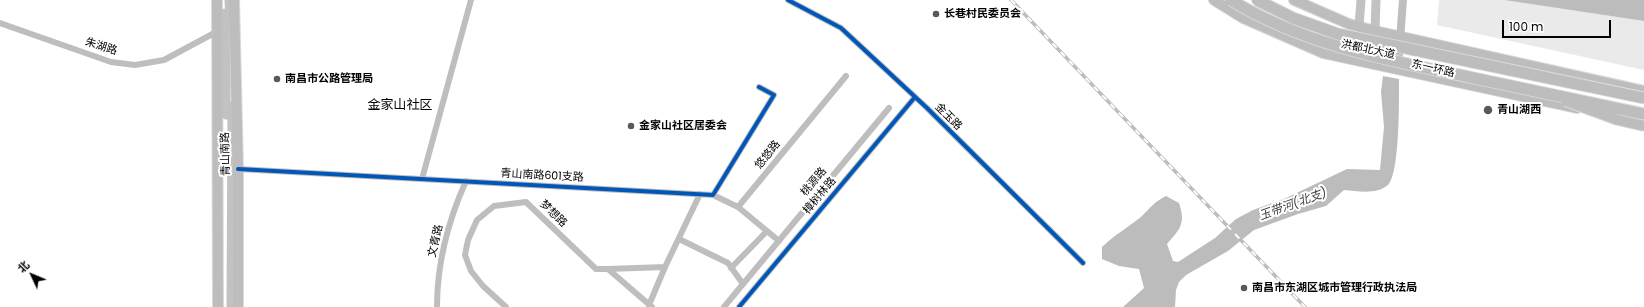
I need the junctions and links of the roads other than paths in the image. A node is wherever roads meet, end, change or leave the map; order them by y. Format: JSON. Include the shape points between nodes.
{"nodes":[{"id":1,"x":217,"y":0,"type":"edge"},
{"id":2,"x":225,"y":0,"type":"edge"},
{"id":3,"x":229,"y":0,"type":"edge"},
{"id":4,"x":234,"y":0,"type":"edge"},
{"id":5,"x":471,"y":0,"type":"edge"},
{"id":6,"x":788,"y":0,"type":"edge"},
{"id":7,"x":1214,"y":0,"type":"edge"},
{"id":8,"x":1230,"y":0,"type":"edge"},
{"id":9,"x":1257,"y":0,"type":"edge"},
{"id":10,"x":1294,"y":0,"type":"edge"},
{"id":11,"x":1361,"y":0,"type":"edge"},
{"id":12,"x":1376,"y":0,"type":"edge"},
{"id":13,"x":1403,"y":0,"type":"edge"},
{"id":14,"x":0,"y":23,"type":"edge"},
{"id":15,"x":1359,"y":27,"type":"junction"},
{"id":16,"x":218,"y":31,"type":"junction"},
{"id":17,"x":1375,"y":31,"type":"junction"},
{"id":18,"x":1401,"y":37,"type":"junction"},
{"id":19,"x":1398,"y":69,"type":"junction"},
{"id":20,"x":846,"y":76,"type":"dead end"},
{"id":21,"x":759,"y":87,"type":"dead end"},
{"id":22,"x":1538,"y":91,"type":"junction"},
{"id":23,"x":1644,"y":91,"type":"edge"},
{"id":24,"x":915,"y":97,"type":"junction"},
{"id":25,"x":1644,"y":98,"type":"edge"},
{"id":26,"x":889,"y":108,"type":"dead end"},
{"id":27,"x":1644,"y":114,"type":"edge"},
{"id":28,"x":1644,"y":124,"type":"edge"},
{"id":29,"x":238,"y":169,"type":"junction"},
{"id":30,"x":422,"y":179,"type":"junction"},
{"id":31,"x":466,"y":181,"type":"junction"},
{"id":32,"x":700,"y":194,"type":"junction"},
{"id":33,"x":713,"y":194,"type":"junction"},
{"id":34,"x":738,"y":207,"type":"junction"},
{"id":35,"x":767,"y":231,"type":"junction"},
{"id":36,"x":679,"y":239,"type":"junction"},
{"id":37,"x":779,"y":240,"type":"junction"},
{"id":38,"x":1083,"y":263,"type":"dead end"},
{"id":39,"x":665,"y":267,"type":"junction"},
{"id":40,"x":731,"y":268,"type":"junction"},
{"id":41,"x":608,"y":269,"type":"junction"},
{"id":42,"x":743,"y":284,"type":"junction"},
{"id":43,"x":650,"y":306,"type":"edge"},
{"id":44,"x":218,"y":307,"type":"edge"},
{"id":45,"x":228,"y":307,"type":"edge"},
{"id":46,"x":231,"y":307,"type":"edge"},
{"id":47,"x":238,"y":307,"type":"edge"},
{"id":48,"x":437,"y":307,"type":"edge"},
{"id":49,"x":506,"y":307,"type":"edge"},
{"id":50,"x":724,"y":307,"type":"edge"},
{"id":51,"x":739,"y":307,"type":"edge"}],
"edges":[{"from":1,"to":16,"type":"main road","name":"青山南路"},
{"from":2,"to":45,"type":"main road"},
{"from":3,"to":46,"type":"main road","via":[[232,79]]},
{"from":4,"to":29,"type":"main road","name":"青山南路"},
{"from":5,"to":30,"type":"street"},
{"from":6,"to":24,"type":"street","name":"金玉路","via":[[841,28]]},
{"from":7,"to":19,"type":"main road","name":"洪都北大道","via":[[1243,18],[1323,53]]},
{"from":8,"to":22,"type":"highway","name":"东一环路","bridge":true,"via":[[1287,30],[1333,45],[1433,70]]},
{"from":9,"to":25,"type":"highway","name":"东一环路","bridge":true,"via":[[1293,18],[1338,34]]},
{"from":10,"to":15,"type":"main road","name":"洪都北大道"},
{"from":11,"to":15,"type":"main road"},
{"from":12,"to":17,"type":"main road"},
{"from":13,"to":18,"type":"street"},
{"from":14,"to":16,"type":"street","name":"朱湖路","via":[[111,62],[135,65],[164,60]]},
{"from":15,"to":17,"type":"main road","name":"洪都北大道"},
{"from":16,"to":44,"type":"main road","name":"青山南路"},
{"from":17,"to":18,"type":"main road","name":"洪都北大道"},
{"from":18,"to":19,"type":"street"},
{"from":18,"to":23,"type":"main road","name":"洪都北大道"},
{"from":19,"to":28,"type":"main road","name":"洪都北大道"},
{"from":20,"to":34,"type":"street","name":"悠悠路"},
{"from":21,"to":33,"type":"street","via":[[774,96]]},
{"from":22,"to":27,"type":"highway","name":"东一环路","bridge":true},
{"from":22,"to":28,"type":"main road","bridge":true,"via":[[1618,120]]},
{"from":24,"to":38,"type":"street","name":"金玉路"},
{"from":24,"to":51,"type":"street","name":"樟树林路"},
{"from":26,"to":37,"type":"street","name":"桃源路"},
{"from":29,"to":30,"type":"street","name":"青山南路601支路"},
{"from":29,"to":47,"type":"main road","name":"青山南路"},
{"from":30,"to":31,"type":"street","name":"青山南路601支路"},
{"from":31,"to":32,"type":"street","name":"青山南路601支路"},
{"from":31,"to":48,"type":"street","name":"文青路","via":[[445,239],[437,287]]},
{"from":32,"to":33,"type":"street","name":"青山南路601支路"},
{"from":32,"to":36,"type":"street"},
{"from":33,"to":34,"type":"street"},
{"from":34,"to":35,"type":"street"},
{"from":35,"to":37,"type":"street"},
{"from":35,"to":40,"type":"street"},
{"from":36,"to":39,"type":"street"},
{"from":36,"to":40,"type":"street","via":[[728,263]]},
{"from":37,"to":42,"type":"street","name":"桃源路"},
{"from":39,"to":41,"type":"street"},
{"from":39,"to":43,"type":"street"},
{"from":40,"to":42,"type":"street"},
{"from":41,"to":43,"type":"street","name":"梦想路"},
{"from":41,"to":49,"type":"street","name":"梦想路","via":[[596,269],[526,202],[494,206],[477,220],[468,240],[465,255],[471,271]]},
{"from":42,"to":50,"type":"street","name":"桃源路"}]}
